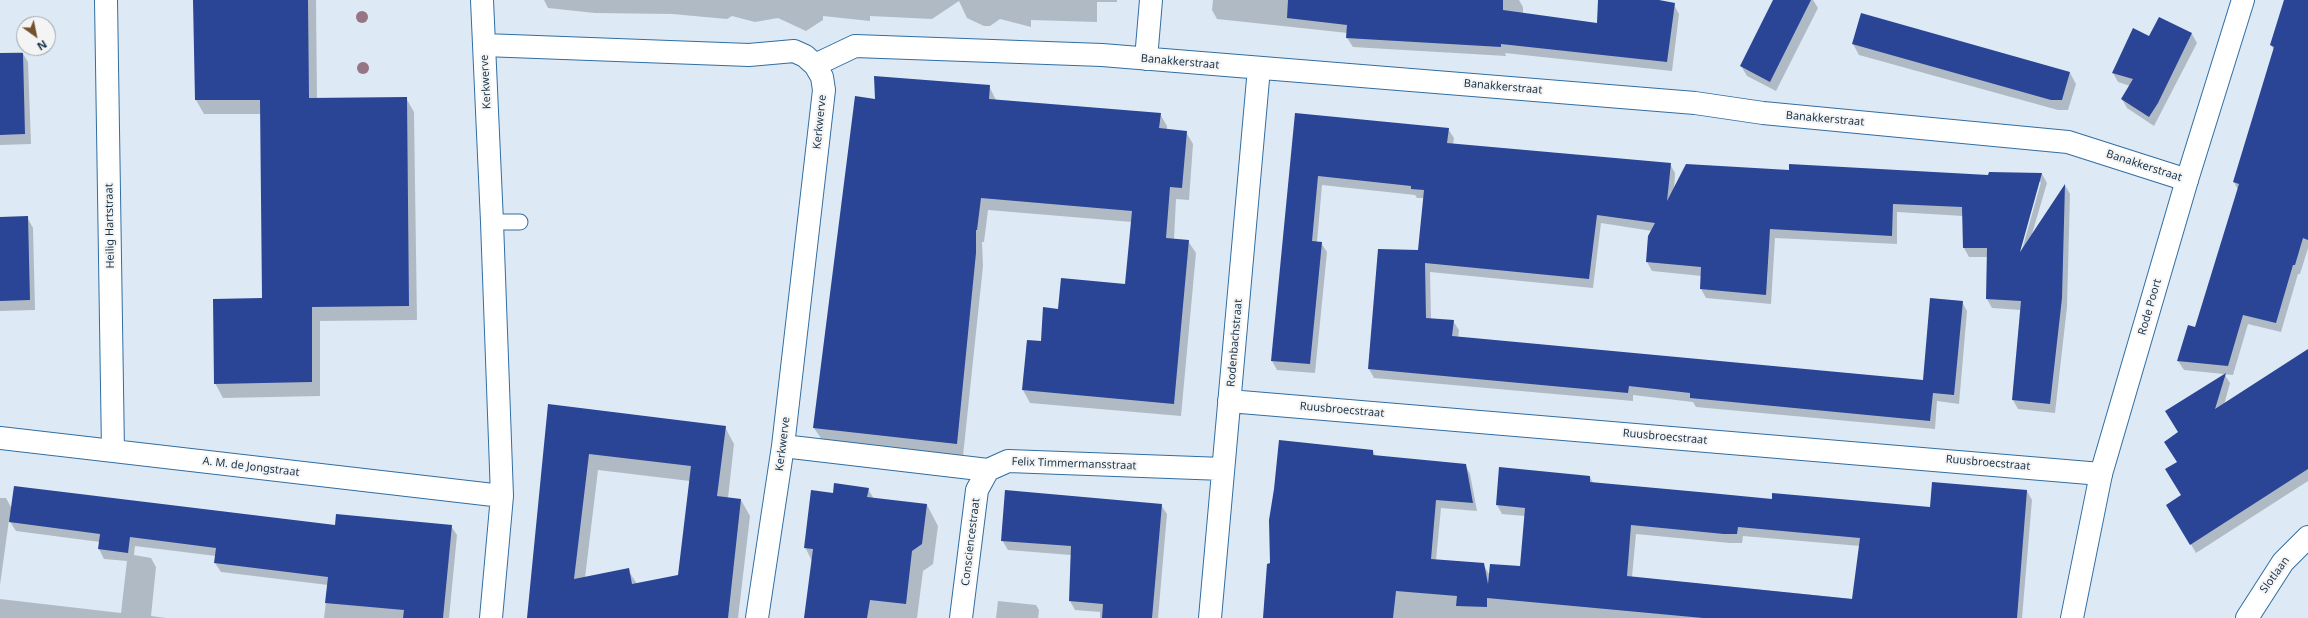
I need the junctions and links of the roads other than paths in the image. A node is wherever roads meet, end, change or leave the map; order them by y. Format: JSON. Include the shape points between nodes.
{"nodes":[{"id":1,"x":106,"y":0,"type":"edge"},
{"id":2,"x":482,"y":0,"type":"edge"},
{"id":3,"x":1151,"y":0,"type":"edge"},
{"id":4,"x":2243,"y":0,"type":"edge"},
{"id":5,"x":484,"y":46,"type":"junction"},
{"id":6,"x":1146,"y":59,"type":"junction"},
{"id":7,"x":815,"y":65,"type":"junction"},
{"id":8,"x":1259,"y":68,"type":"junction"},
{"id":9,"x":2188,"y":180,"type":"junction"},
{"id":10,"x":492,"y":222,"type":"junction"},
{"id":11,"x":520,"y":222,"type":"dead end"},
{"id":12,"x":1229,"y":401,"type":"junction"},
{"id":13,"x":0,"y":438,"type":"edge"},
{"id":14,"x":783,"y":446,"type":"junction"},
{"id":15,"x":113,"y":451,"type":"junction"},
{"id":16,"x":1223,"y":469,"type":"junction"},
{"id":17,"x":988,"y":470,"type":"junction"},
{"id":18,"x":2101,"y":474,"type":"junction"},
{"id":19,"x":502,"y":496,"type":"junction"},
{"id":20,"x":2308,"y":537,"type":"edge"},
{"id":21,"x":491,"y":618,"type":"edge"},
{"id":22,"x":757,"y":618,"type":"edge"},
{"id":23,"x":961,"y":618,"type":"edge"},
{"id":24,"x":1210,"y":618,"type":"edge"},
{"id":25,"x":2072,"y":618,"type":"edge"},
{"id":26,"x":2247,"y":618,"type":"edge"}],
"edges":[{"from":1,"to":15,"type":"street","name":"Heilig Hartstraat"},
{"from":2,"to":5,"type":"street"},
{"from":3,"to":6,"type":"street"},
{"from":4,"to":9,"type":"street","name":"Rode Poort"},
{"from":5,"to":7,"type":"street","name":"Kerkwerve","via":[[750,54],[794,51]]},
{"from":5,"to":10,"type":"street","name":"Kerkwerve"},
{"from":6,"to":7,"type":"street","name":"Banakkerstraat","via":[[1102,55],[855,46]]},
{"from":6,"to":8,"type":"street","name":"Banakkerstraat"},
{"from":7,"to":14,"type":"street","name":"Kerkwerve","via":[[822,77],[824,90]]},
{"from":8,"to":9,"type":"street","name":"Banakkerstraat","via":[[1695,103],[1763,113],[2068,142]]},
{"from":8,"to":12,"type":"street","name":"Rodenbachstraat"},
{"from":9,"to":18,"type":"street","name":"Rode Poort"},
{"from":10,"to":11,"type":"lane"},
{"from":10,"to":19,"type":"street","name":"Kerkwerve"},
{"from":12,"to":16,"type":"street","name":"Rodenbachstraat"},
{"from":12,"to":18,"type":"street","name":"Ruusbroecstraat"},
{"from":13,"to":15,"type":"street","name":"A. M. de Jongstraat"},
{"from":14,"to":17,"type":"street"},
{"from":14,"to":22,"type":"street","name":"Kerkwerve"},
{"from":15,"to":19,"type":"street","name":"A. M. de Jongstraat"},
{"from":16,"to":17,"type":"street","name":"Felix Timmermansstraat","via":[[1008,461]]},
{"from":16,"to":24,"type":"street","name":"Rodenbachstraat"},
{"from":17,"to":23,"type":"street","name":"Consciencestraat","via":[[977,490]]},
{"from":18,"to":25,"type":"street","name":"Rode Poort"},
{"from":19,"to":21,"type":"street","name":"Kerkwerve"},
{"from":20,"to":26,"type":"street","name":"Slotlaan","via":[[2283,562]]}]}
